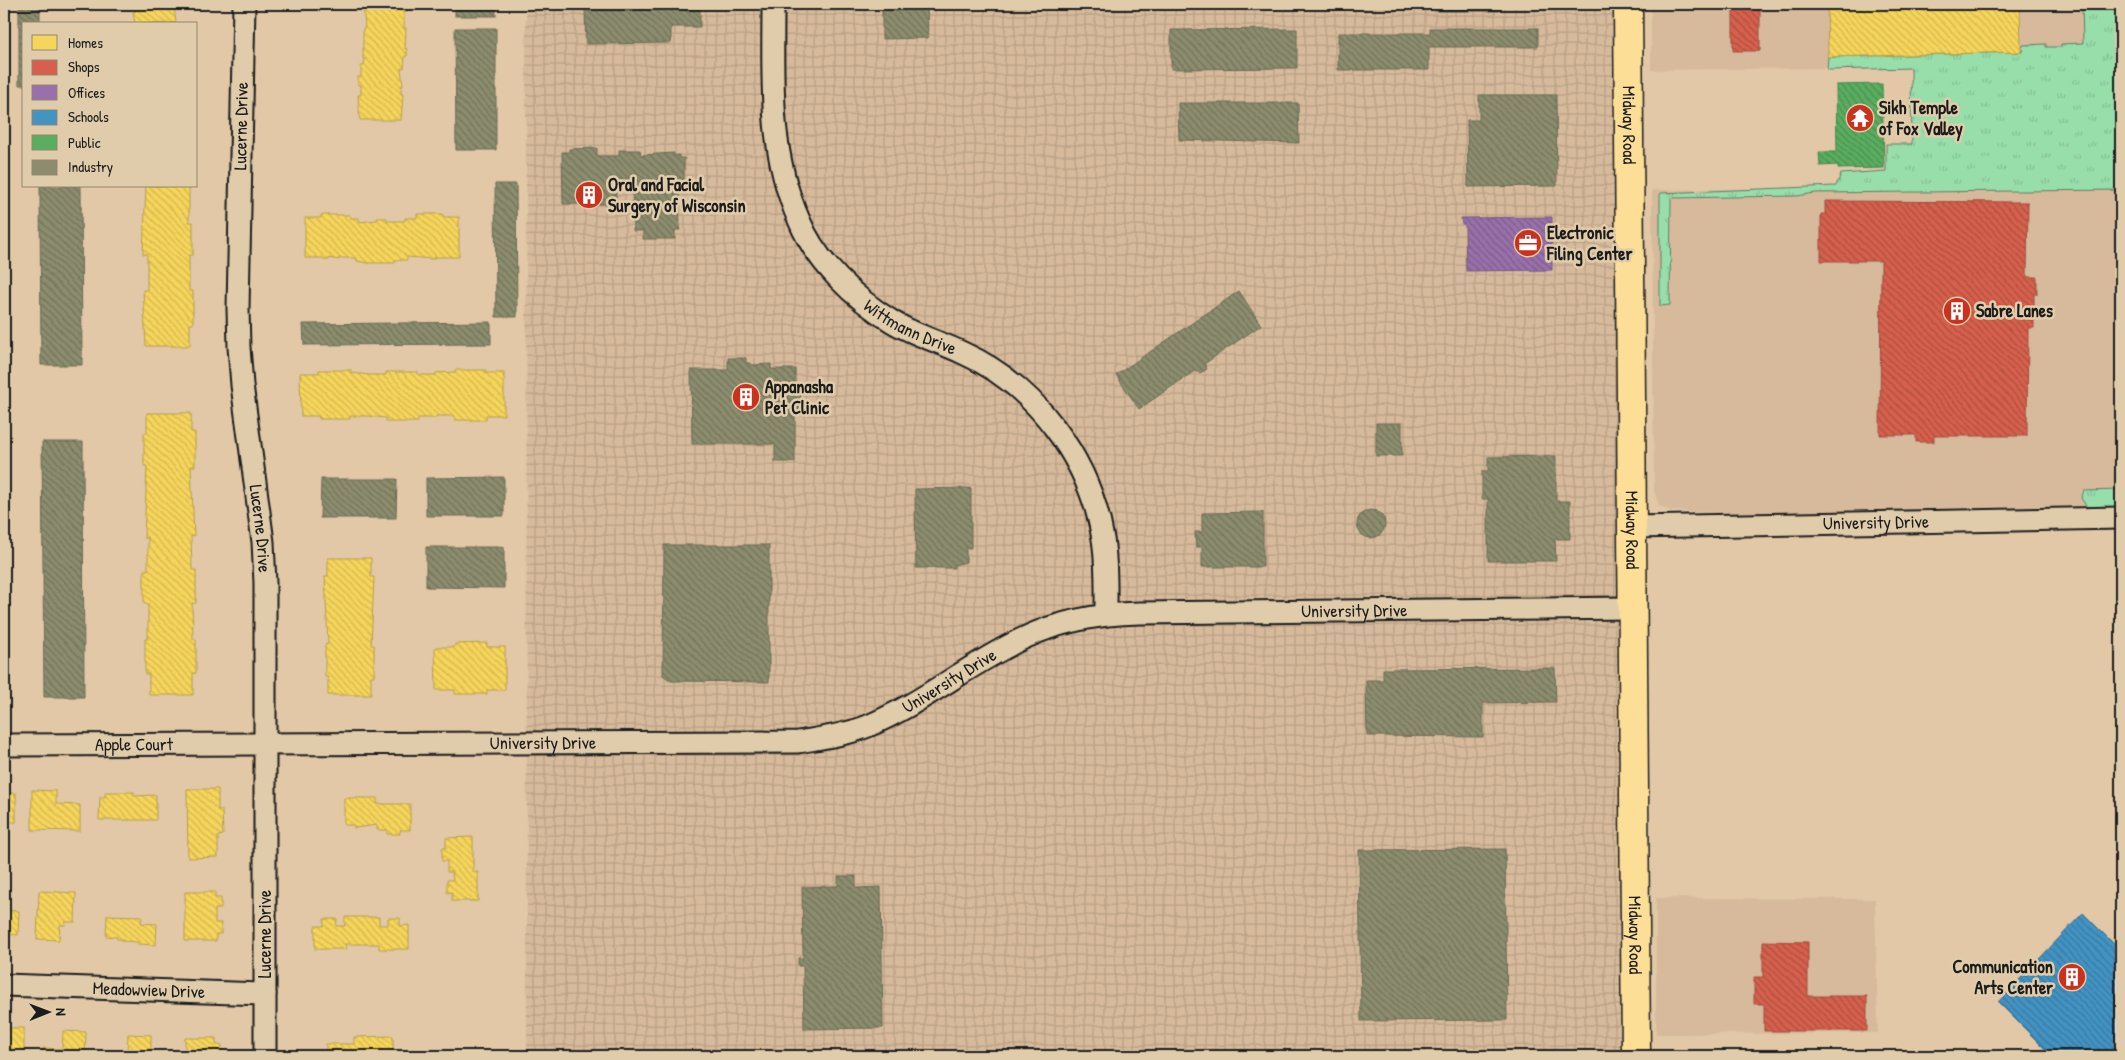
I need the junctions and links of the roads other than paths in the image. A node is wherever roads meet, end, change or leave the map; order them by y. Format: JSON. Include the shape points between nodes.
{"nodes":[{"id":1,"x":244,"y":4,"type":"edge"},
{"id":2,"x":773,"y":4,"type":"edge"},
{"id":3,"x":1628,"y":4,"type":"edge"},
{"id":4,"x":2121,"y":518,"type":"edge"},
{"id":5,"x":1632,"y":528,"type":"junction"},
{"id":6,"x":1632,"y":608,"type":"junction"},
{"id":7,"x":1106,"y":615,"type":"junction"},
{"id":8,"x":265,"y":744,"type":"junction"},
{"id":9,"x":4,"y":745,"type":"edge"},
{"id":10,"x":4,"y":985,"type":"edge"},
{"id":11,"x":265,"y":994,"type":"junction"},
{"id":12,"x":265,"y":1056,"type":"edge"},
{"id":13,"x":1636,"y":1056,"type":"edge"}],
"edges":[{"from":1,"to":8,"type":"street","name":"Lucerne Drive","via":[[238,318],[242,385],[263,542]]},
{"from":2,"to":7,"type":"street","name":"Wittmann Drive","via":[[775,133],[780,164],[799,222],[837,276],[863,301],[894,322],[992,369],[1041,410],[1063,438],[1081,469],[1103,539]]},
{"from":3,"to":5,"type":"main road","name":"Midway Road"},
{"from":4,"to":5,"type":"street","name":"University Drive"},
{"from":5,"to":6,"type":"main road","name":"Midway Road"},
{"from":6,"to":7,"type":"street","name":"University Drive"},
{"from":6,"to":13,"type":"main road","name":"Midway Road"},
{"from":7,"to":8,"type":"street","name":"University Drive","via":[[1049,628],[1023,638],[895,714],[866,727],[806,741]]},
{"from":8,"to":9,"type":"street","name":"Apple Court"},
{"from":8,"to":11,"type":"street","name":"Lucerne Drive"},
{"from":10,"to":11,"type":"street","name":"Meadowview Drive"},
{"from":11,"to":12,"type":"street","name":"Lucerne Drive"}]}
